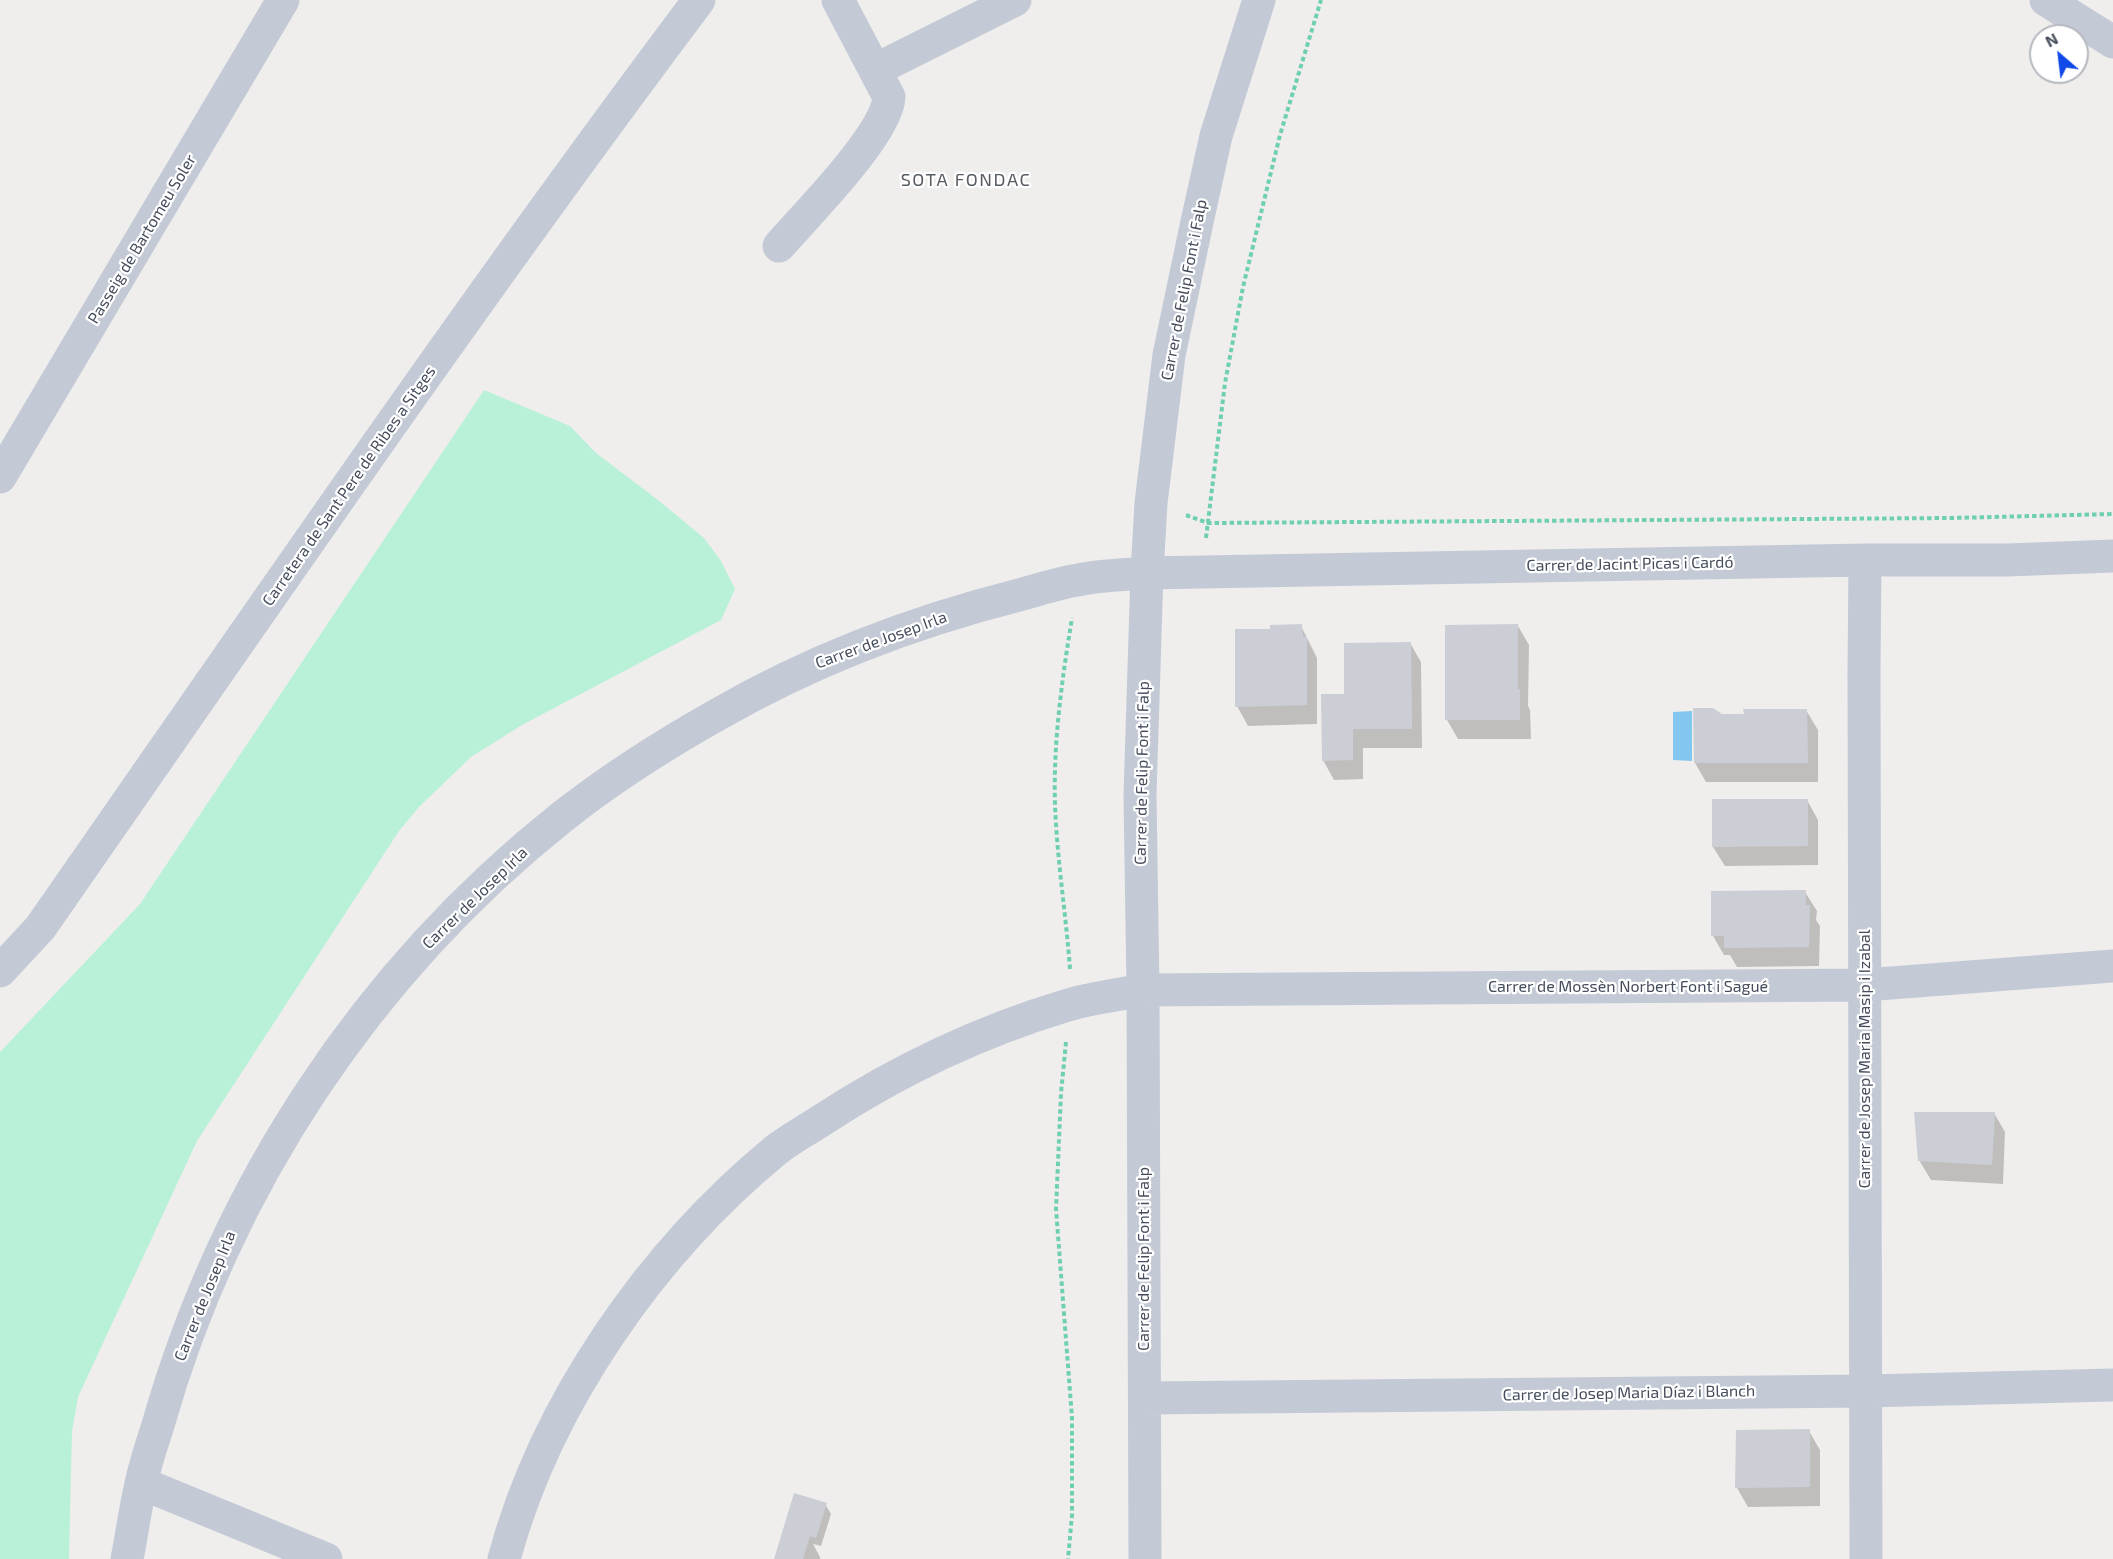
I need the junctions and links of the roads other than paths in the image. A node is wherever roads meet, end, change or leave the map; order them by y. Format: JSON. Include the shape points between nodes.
{"nodes":[{"id":1,"x":283,"y":0,"type":"edge"},
{"id":2,"x":699,"y":0,"type":"edge"},
{"id":3,"x":838,"y":0,"type":"edge"},
{"id":4,"x":1015,"y":0,"type":"edge"},
{"id":5,"x":1259,"y":0,"type":"edge"},
{"id":6,"x":2046,"y":0,"type":"edge"},
{"id":7,"x":2113,"y":42,"type":"edge"},
{"id":8,"x":875,"y":70,"type":"junction"},
{"id":9,"x":779,"y":246,"type":"dead end"},
{"id":10,"x":0,"y":477,"type":"edge"},
{"id":11,"x":2113,"y":556,"type":"edge"},
{"id":12,"x":1866,"y":560,"type":"junction"},
{"id":13,"x":1146,"y":573,"type":"junction"},
{"id":14,"x":2113,"y":966,"type":"edge"},
{"id":15,"x":0,"y":971,"type":"edge"},
{"id":16,"x":1865,"y":985,"type":"junction"},
{"id":17,"x":1143,"y":990,"type":"junction"},
{"id":18,"x":2113,"y":1385,"type":"edge"},
{"id":19,"x":1866,"y":1391,"type":"junction"},
{"id":20,"x":1145,"y":1398,"type":"junction"},
{"id":21,"x":141,"y":1483,"type":"junction"},
{"id":22,"x":127,"y":1559,"type":"edge"},
{"id":23,"x":326,"y":1559,"type":"edge"},
{"id":24,"x":504,"y":1559,"type":"edge"},
{"id":25,"x":1145,"y":1559,"type":"edge"},
{"id":26,"x":1866,"y":1559,"type":"edge"}],
"edges":[{"from":1,"to":10,"type":"street","name":"Passeig de Bartomeu Soler"},
{"from":2,"to":15,"type":"street","name":"Carretera de Sant Pere de Ribes a Sitges","via":[[577,163],[40,928]]},
{"from":3,"to":8,"type":"street"},
{"from":4,"to":8,"type":"street"},
{"from":5,"to":13,"type":"street","name":"Carrer de Felip Font i Falp","via":[[1216,136],[1169,355]]},
{"from":6,"to":7,"type":"street"},
{"from":8,"to":9,"type":"street","via":[[889,97],[888,107],[869,142]]},
{"from":11,"to":12,"type":"street","name":"Carrer de Jacint Picas i Cardó"},
{"from":12,"to":13,"type":"street","name":"Carrer de Jacint Picas i Cardó"},
{"from":12,"to":16,"type":"street","name":"Carrer de Josep Maria Masip i Izabal"},
{"from":13,"to":17,"type":"street","name":"Carrer de Felip Font i Falp","via":[[1140,794]]},
{"from":13,"to":21,"type":"street","name":"Carrer de Josep Irla","via":[[1079,579],[974,606],[825,660],[758,691],[663,746],[564,815],[515,856],[426,943],[363,1018],[325,1070],[261,1173],[211,1276],[184,1343]]},
{"from":14,"to":16,"type":"street","name":"Carrer de Mossèn Norbert Font i Sagué"},
{"from":16,"to":17,"type":"street","name":"Carrer de Mossèn Norbert Font i Sagué"},
{"from":16,"to":19,"type":"street","name":"Carrer de Josep Maria Masip i Izabal"},
{"from":17,"to":20,"type":"street","name":"Carrer de Felip Font i Falp"},
{"from":17,"to":24,"type":"street","name":"Carrer de Mossèn Norbert Font i Sagué","via":[[1069,1005],[985,1034],[905,1071],[778,1149],[707,1213],[646,1283],[581,1376],[514,1521]]},
{"from":18,"to":19,"type":"street","name":"Carrer de Josep Maria Díaz i Blanch"},
{"from":19,"to":20,"type":"street","name":"Carrer de Josep Maria Díaz i Blanch"},
{"from":19,"to":26,"type":"street","name":"Carrer de Josep Maria Masip i Izabal"},
{"from":20,"to":25,"type":"street","name":"Carrer de Felip Font i Falp"},
{"from":21,"to":22,"type":"street","name":"Carrer de Josep Irla"},
{"from":21,"to":23,"type":"street"}]}
